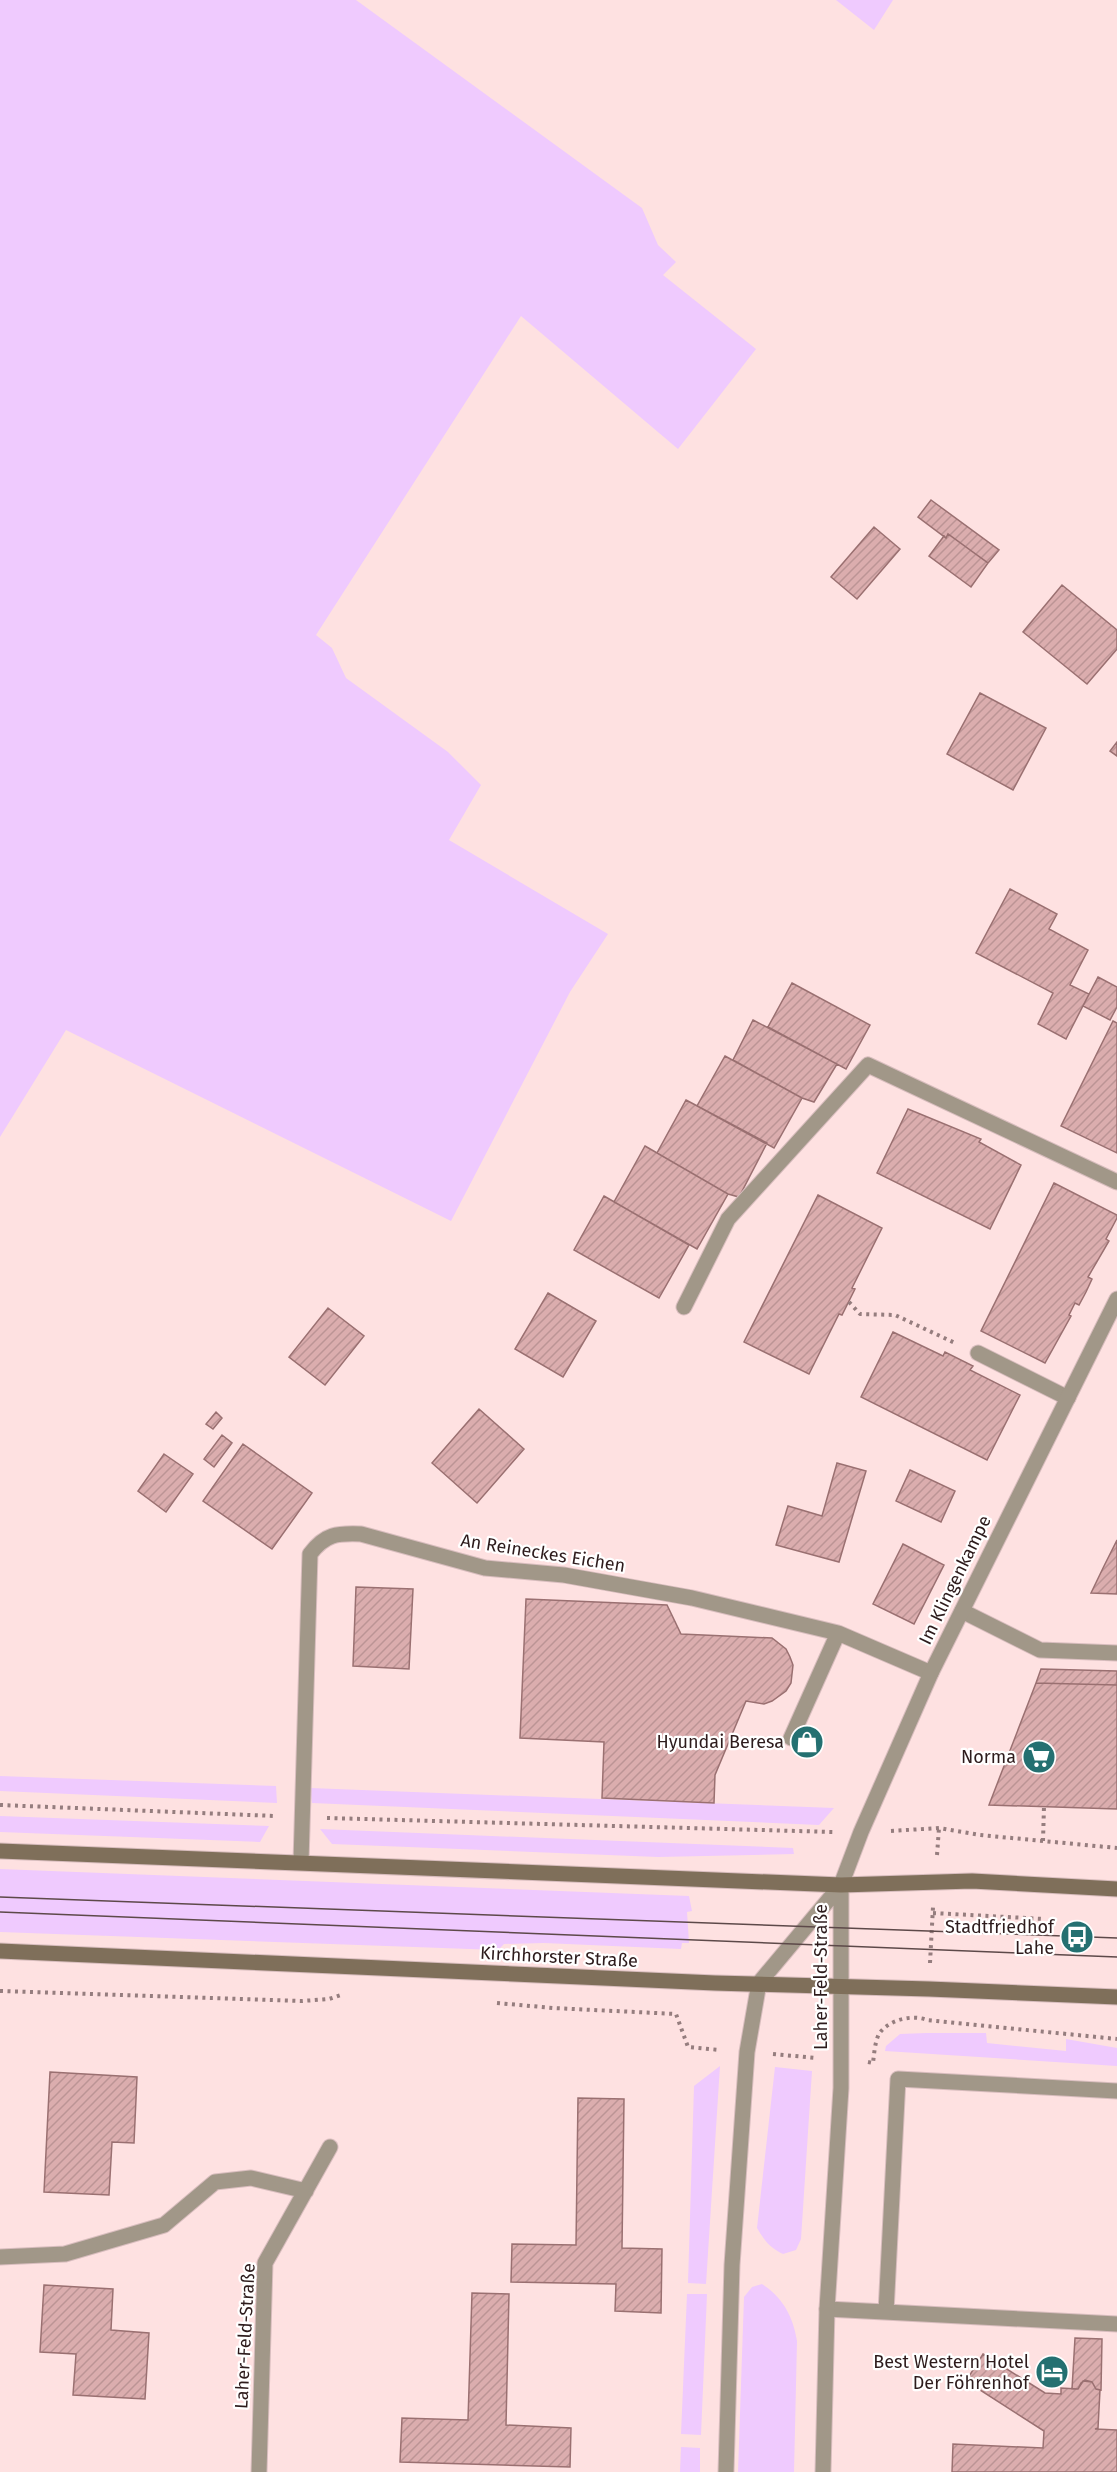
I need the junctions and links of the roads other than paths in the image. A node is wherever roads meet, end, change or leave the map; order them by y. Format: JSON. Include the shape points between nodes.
{"nodes":[{"id":1,"x":1117,"y":1182,"type":"edge"},
{"id":2,"x":1117,"y":1299,"type":"edge"},
{"id":3,"x":684,"y":1306,"type":"dead end"},
{"id":4,"x":978,"y":1353,"type":"road end"},
{"id":5,"x":1068,"y":1398,"type":"junction"},
{"id":6,"x":962,"y":1611,"type":"junction"},
{"id":7,"x":838,"y":1633,"type":"junction"},
{"id":8,"x":1117,"y":1653,"type":"edge"},
{"id":9,"x":931,"y":1673,"type":"junction"},
{"id":10,"x":791,"y":1738,"type":"dead end"},
{"id":11,"x":0,"y":1851,"type":"edge"},
{"id":12,"x":301,"y":1862,"type":"junction"},
{"id":13,"x":840,"y":1885,"type":"junction"},
{"id":14,"x":1117,"y":1889,"type":"edge"},
{"id":15,"x":0,"y":1951,"type":"edge"},
{"id":16,"x":759,"y":1983,"type":"junction"},
{"id":17,"x":841,"y":1988,"type":"junction"},
{"id":18,"x":1117,"y":1997,"type":"edge"},
{"id":19,"x":1117,"y":2091,"type":"edge"},
{"id":20,"x":330,"y":2147,"type":"dead end"},
{"id":21,"x":306,"y":2191,"type":"junction"},
{"id":22,"x":0,"y":2257,"type":"edge"},
{"id":23,"x":827,"y":2309,"type":"junction"},
{"id":24,"x":886,"y":2312,"type":"junction"},
{"id":25,"x":1117,"y":2324,"type":"edge"},
{"id":26,"x":259,"y":2472,"type":"edge"},
{"id":27,"x":726,"y":2472,"type":"edge"},
{"id":28,"x":823,"y":2472,"type":"edge"}],
"edges":[{"from":1,"to":3,"type":"street","via":[[868,1065],[728,1219]]},
{"from":2,"to":5,"type":"street","name":"Im Klingenkampe"},
{"from":4,"to":5,"type":"street"},
{"from":5,"to":6,"type":"street","name":"Im Klingenkampe"},
{"from":6,"to":8,"type":"street","via":[[1040,1650]]},
{"from":6,"to":9,"type":"street","name":"Im Klingenkampe"},
{"from":7,"to":9,"type":"street","name":"An Reineckes Eichen"},
{"from":7,"to":10,"type":"street"},
{"from":7,"to":12,"type":"street","name":"An Reineckes Eichen","via":[[692,1598],[564,1575],[485,1568],[361,1534],[340,1533],[320,1542],[310,1554]]},
{"from":9,"to":13,"type":"street","name":"Im Klingenkampe"},
{"from":11,"to":12,"type":"main road"},
{"from":12,"to":13,"type":"main road"},
{"from":13,"to":14,"type":"main road","via":[[972,1881]]},
{"from":13,"to":16,"type":"street","name":"Laher-Feld-Straße"},
{"from":13,"to":17,"type":"street","name":"Laher-Feld-Straße"},
{"from":15,"to":16,"type":"main road","name":"Kirchhorster Straße"},
{"from":16,"to":17,"type":"main road","name":"Kirchhorster Straße"},
{"from":16,"to":27,"type":"street","name":"Laher-Feld-Straße","via":[[747,2052],[732,2265]]},
{"from":17,"to":18,"type":"main road","name":"Kirchhorster Straße"},
{"from":17,"to":23,"type":"street","name":"Laher-Feld-Straße","via":[[841,2088]]},
{"from":19,"to":24,"type":"street","via":[[898,2079]]},
{"from":20,"to":21,"type":"street","name":"Laher-Feld-Straße"},
{"from":21,"to":22,"type":"street","via":[[250,2178],[215,2182],[164,2225],[65,2254]]},
{"from":21,"to":26,"type":"street","name":"Laher-Feld-Straße","via":[[265,2263]]},
{"from":23,"to":24,"type":"street"},
{"from":23,"to":28,"type":"street","name":"Laher-Feld-Straße"},
{"from":24,"to":25,"type":"street"}]}
